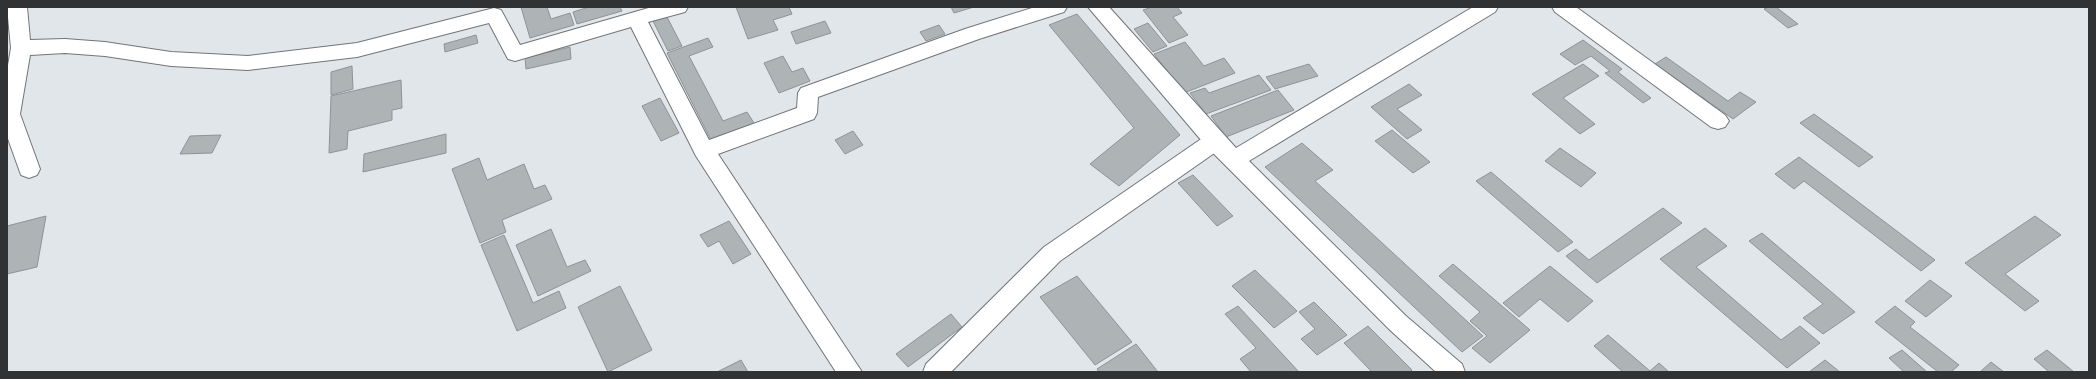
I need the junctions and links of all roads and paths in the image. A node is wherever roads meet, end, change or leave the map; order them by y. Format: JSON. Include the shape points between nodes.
{"nodes":[{"id":1,"x":18,"y":7,"type":"edge"},
{"id":2,"x":678,"y":7,"type":"edge"},
{"id":3,"x":1057,"y":7,"type":"edge"},
{"id":4,"x":1098,"y":7,"type":"edge"},
{"id":5,"x":1488,"y":7,"type":"edge"},
{"id":6,"x":1562,"y":7,"type":"edge"},
{"id":7,"x":636,"y":18,"type":"junction"},
{"id":8,"x":21,"y":48,"type":"junction"},
{"id":9,"x":1718,"y":121,"type":"dead end"},
{"id":10,"x":1215,"y":141,"type":"junction"},
{"id":11,"x":704,"y":150,"type":"junction"},
{"id":12,"x":1236,"y":160,"type":"junction"},
{"id":13,"x":29,"y":169,"type":"dead end"},
{"id":14,"x":850,"y":372,"type":"edge"},
{"id":15,"x":935,"y":372,"type":"edge"},
{"id":16,"x":1453,"y":372,"type":"edge"}],
"edges":[{"from":1,"to":8,"type":"street"},
{"from":2,"to":7,"type":"street"},
{"from":3,"to":11,"type":"street","via":[[972,34],[808,93],[807,113]]},
{"from":4,"to":10,"type":"street"},
{"from":5,"to":12,"type":"street"},
{"from":6,"to":9,"type":"street"},
{"from":7,"to":8,"type":"street","via":[[515,54],[494,15],[357,50],[248,63],[172,59],[65,46]]},
{"from":7,"to":11,"type":"street"},
{"from":8,"to":13,"type":"street","via":[[10,114]]},
{"from":10,"to":12,"type":"street"},
{"from":10,"to":15,"type":"street","via":[[1052,254]]},
{"from":11,"to":14,"type":"street"},
{"from":12,"to":16,"type":"street","via":[[1398,323]]}]}
